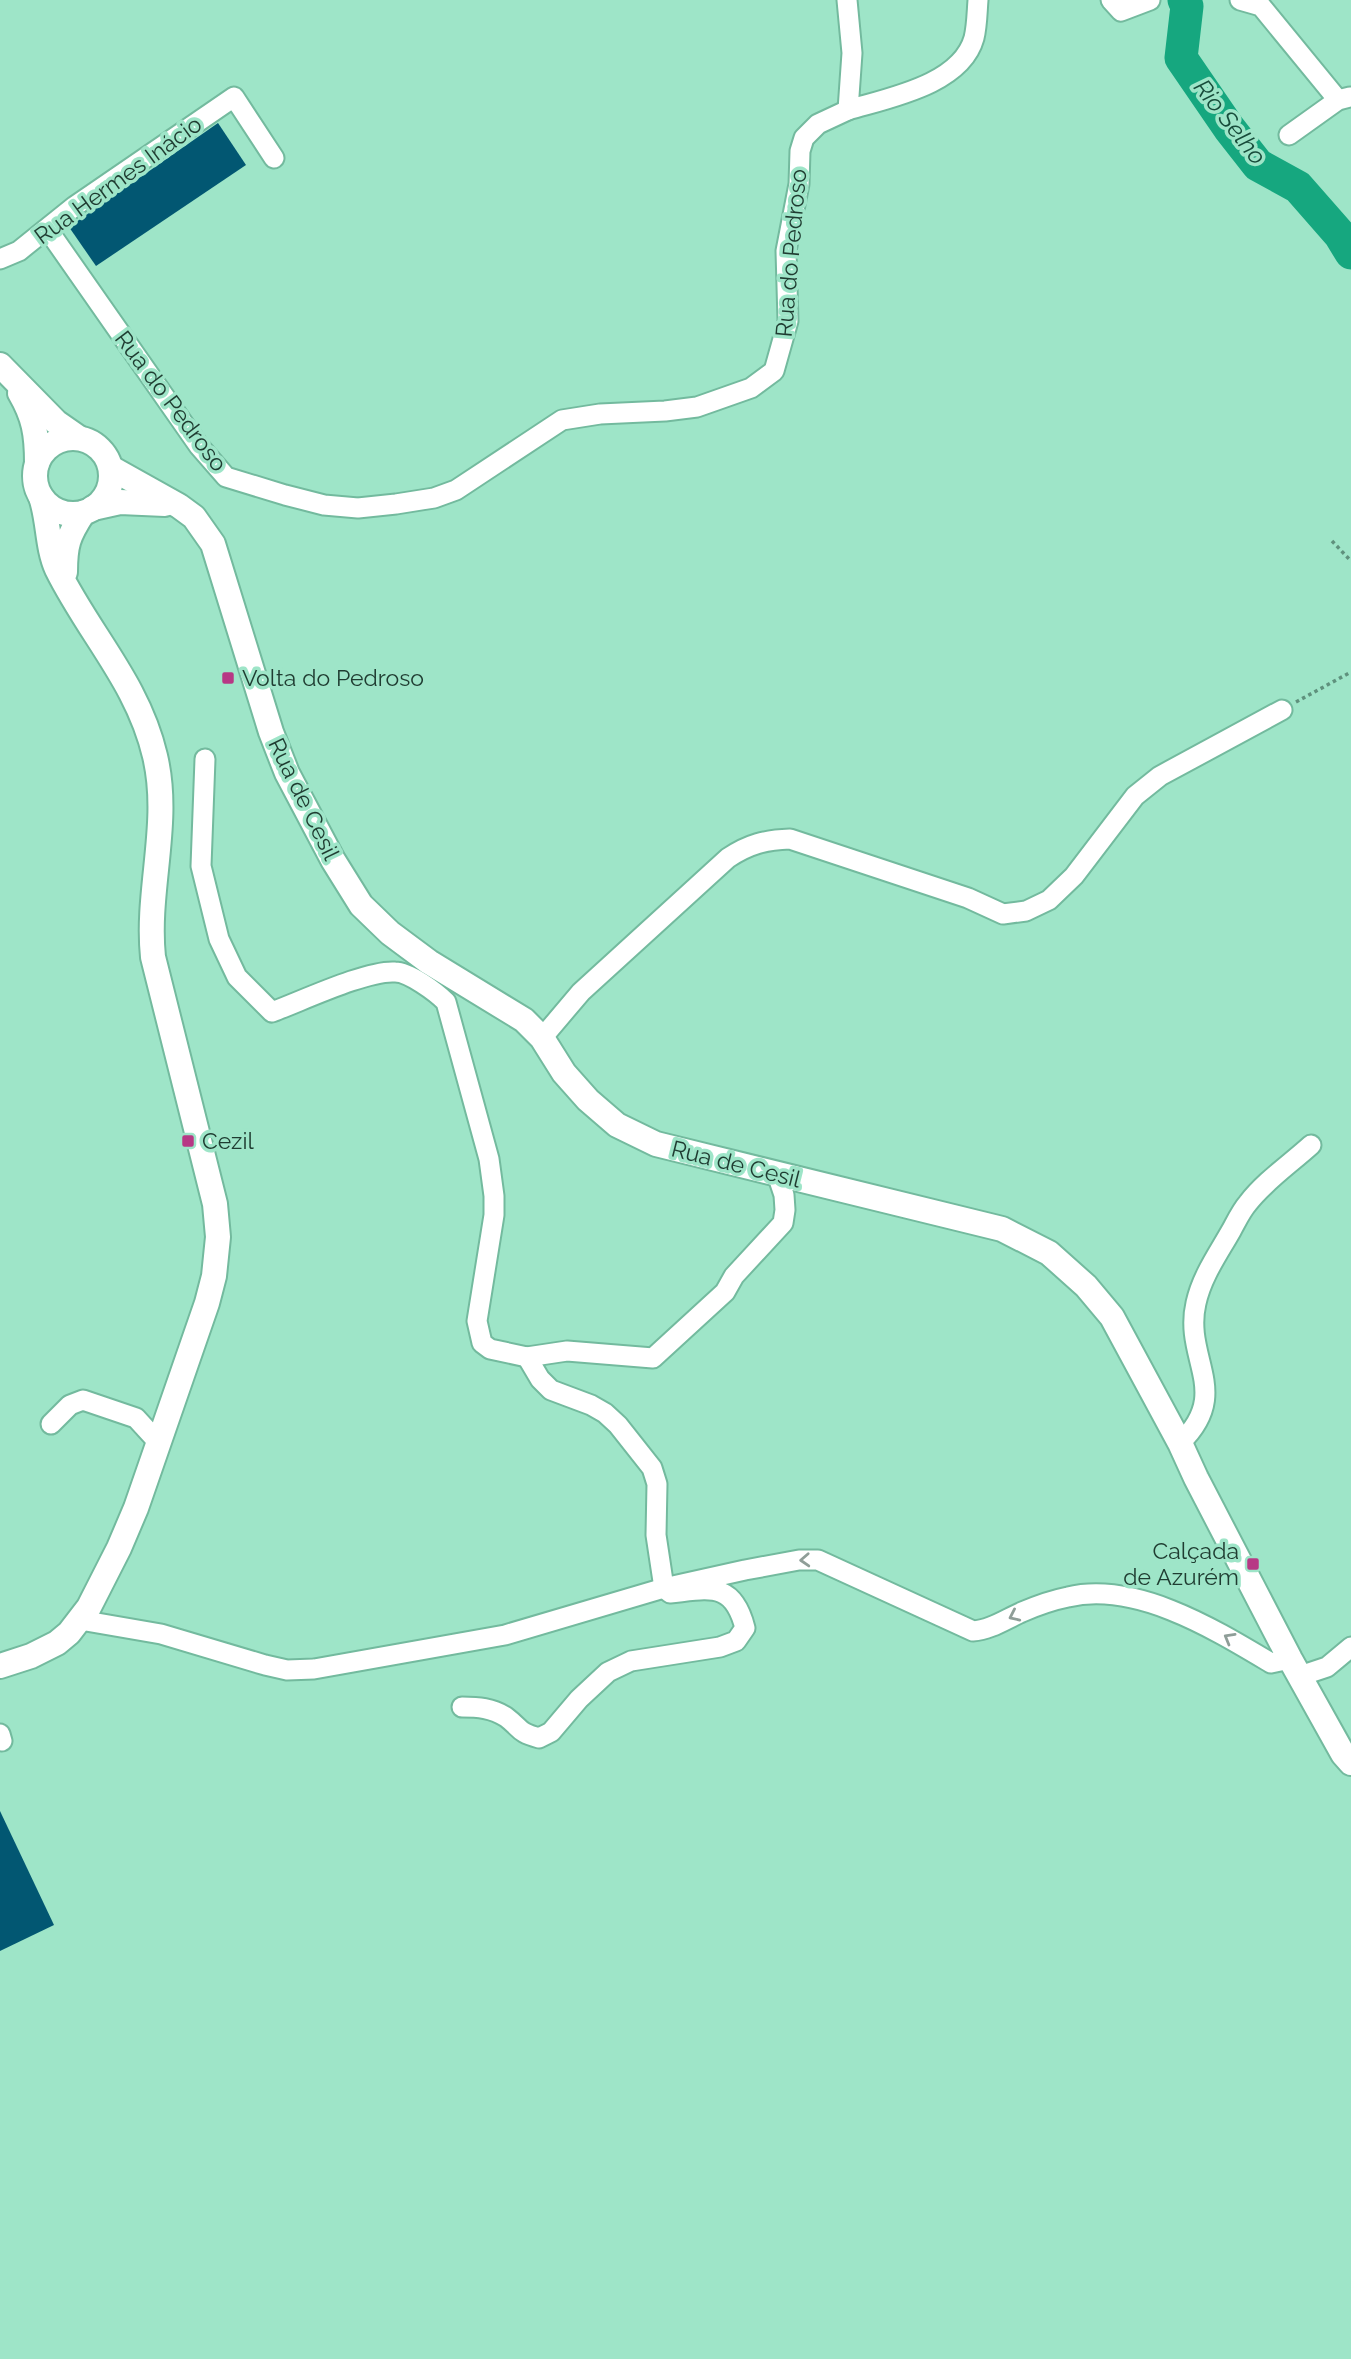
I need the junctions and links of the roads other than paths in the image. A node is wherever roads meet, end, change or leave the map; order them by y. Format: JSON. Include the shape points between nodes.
{"nodes":[{"id":1,"x":847,"y":0,"type":"edge"},
{"id":2,"x":978,"y":0,"type":"edge"},
{"id":3,"x":1111,"y":0,"type":"edge"},
{"id":4,"x":1150,"y":0,"type":"edge"},
{"id":5,"x":1240,"y":0,"type":"edge"},
{"id":6,"x":1345,"y":98,"type":"edge"},
{"id":7,"x":848,"y":110,"type":"junction"},
{"id":8,"x":1289,"y":135,"type":"dead end"},
{"id":9,"x":274,"y":158,"type":"dead end"},
{"id":10,"x":48,"y":230,"type":"junction"},
{"id":11,"x":0,"y":259,"type":"edge"},
{"id":12,"x":6,"y":371,"type":"edge"},
{"id":13,"x":79,"y":438,"type":"junction"},
{"id":14,"x":37,"y":463,"type":"junction"},
{"id":15,"x":111,"y":468,"type":"junction"},
{"id":16,"x":41,"y":497,"type":"junction"},
{"id":17,"x":179,"y":506,"type":"junction"},
{"id":18,"x":88,"y":511,"type":"junction"},
{"id":19,"x":65,"y":583,"type":"junction"},
{"id":20,"x":1282,"y":710,"type":"road end"},
{"id":21,"x":205,"y":759,"type":"dead end"},
{"id":22,"x":463,"y":983,"type":"junction"},
{"id":23,"x":446,"y":1002,"type":"junction"},
{"id":24,"x":542,"y":1038,"type":"junction"},
{"id":25,"x":1311,"y":1145,"type":"dead end"},
{"id":26,"x":777,"y":1174,"type":"junction"},
{"id":27,"x":527,"y":1357,"type":"junction"},
{"id":28,"x":51,"y":1424,"type":"dead end"},
{"id":29,"x":158,"y":1442,"type":"junction"},
{"id":30,"x":1181,"y":1443,"type":"junction"},
{"id":31,"x":664,"y":1588,"type":"junction"},
{"id":32,"x":80,"y":1620,"type":"junction"},
{"id":33,"x":1351,"y":1647,"type":"edge"},
{"id":34,"x":0,"y":1666,"type":"edge"},
{"id":35,"x":1295,"y":1668,"type":"junction"},
{"id":36,"x":462,"y":1707,"type":"dead end"},
{"id":37,"x":1347,"y":1758,"type":"edge"}],
"edges":[{"from":1,"to":7,"type":"street","via":[[852,53]]},
{"from":2,"to":7,"type":"street","name":"Rua do Pedroso","via":[[974,40],[958,65],[924,87]]},
{"from":3,"to":4,"type":"street","via":[[1121,11]]},
{"from":5,"to":6,"type":"street","via":[[1261,6]]},
{"from":6,"to":8,"type":"street"},
{"from":7,"to":10,"type":"street","name":"Rua do Pedroso","via":[[818,124],[804,138],[800,151],[799,184],[786,251],[788,321],[774,371],[751,388],[697,407],[562,420],[456,490],[421,500],[358,508],[324,505],[226,477],[198,446]]},
{"from":9,"to":10,"type":"street","name":"Rua Hermes Inácio","via":[[234,97],[75,206]]},
{"from":10,"to":11,"type":"street","name":"Rua Hermes Inácio"},
{"from":12,"to":13,"type":"main road","via":[[56,422]]},
{"from":12,"to":14,"type":"main road","via":[[31,412]]},
{"from":13,"to":14,"type":"main road","via":[[50,445]]},
{"from":13,"to":15,"type":"main road","via":[[99,448]]},
{"from":14,"to":16,"type":"main road","via":[[36,486]]},
{"from":15,"to":17,"type":"main road","name":"Rua de Cesil"},
{"from":15,"to":18,"type":"main road","via":[[108,491]]},
{"from":16,"to":18,"type":"main road","via":[[60,512]]},
{"from":16,"to":19,"type":"main road","via":[[56,566]]},
{"from":17,"to":18,"type":"main road","via":[[120,502]]},
{"from":17,"to":22,"type":"main road","name":"Rua de Cesil","via":[[194,517],[213,544],[271,732],[333,860],[361,905],[390,933]]},
{"from":18,"to":19,"type":"main road","via":[[73,528],[64,555]]},
{"from":19,"to":29,"type":"main road","via":[[131,689],[156,758],[161,818],[151,926],[153,957],[217,1219],[217,1255],[207,1303]]},
{"from":20,"to":24,"type":"street","via":[[1151,783],[1135,796],[1074,876],[1049,900],[1026,911],[1003,914],[790,839],[764,840],[746,847],[728,858],[581,992]]},
{"from":21,"to":23,"type":"street","via":[[201,866],[219,939],[237,977],[272,1012],[376,972],[398,971]]},
{"from":22,"to":23,"type":"street"},
{"from":22,"to":24,"type":"main road","name":"Rua de Cesil","via":[[524,1020]]},
{"from":23,"to":27,"type":"street","via":[[489,1159],[494,1196],[477,1321],[482,1343]]},
{"from":24,"to":26,"type":"main road","name":"Rua de Cesil","via":[[572,1082],[617,1125],[656,1144]]},
{"from":25,"to":30,"type":"street","via":[[1247,1204],[1205,1275],[1192,1328],[1206,1383],[1205,1405],[1194,1429]]},
{"from":26,"to":27,"type":"street","via":[[784,1195],[782,1223],[725,1292],[653,1358],[567,1351]]},
{"from":26,"to":30,"type":"main road","name":"Rua de Cesil","via":[[1002,1229],[1049,1253],[1112,1317]]},
{"from":27,"to":31,"type":"street","via":[[551,1390],[605,1413],[652,1468]]},
{"from":28,"to":29,"type":"street","via":[[70,1405],[83,1400],[136,1418]]},
{"from":29,"to":32,"type":"main road","via":[[119,1548]]},
{"from":30,"to":35,"type":"main road","name":"Rua de Cesil"},
{"from":31,"to":32,"type":"street","via":[[505,1635],[314,1669],[287,1670],[161,1634]]},
{"from":35,"to":31,"type":"street","one_way":true,"via":[[1271,1663],[1211,1627],[1111,1593],[1069,1596],[973,1630],[818,1560]]},
{"from":31,"to":36,"type":"street","via":[[670,1594],[711,1589],[729,1594],[740,1609],[745,1628],[736,1641],[720,1647],[631,1661],[608,1672],[551,1732],[539,1738],[523,1734],[505,1717],[484,1707]]},
{"from":32,"to":34,"type":"main road","via":[[46,1650]]},
{"from":33,"to":35,"type":"street","via":[[1327,1667]]},
{"from":35,"to":37,"type":"main road","name":"Rua de Cesil"}]}
